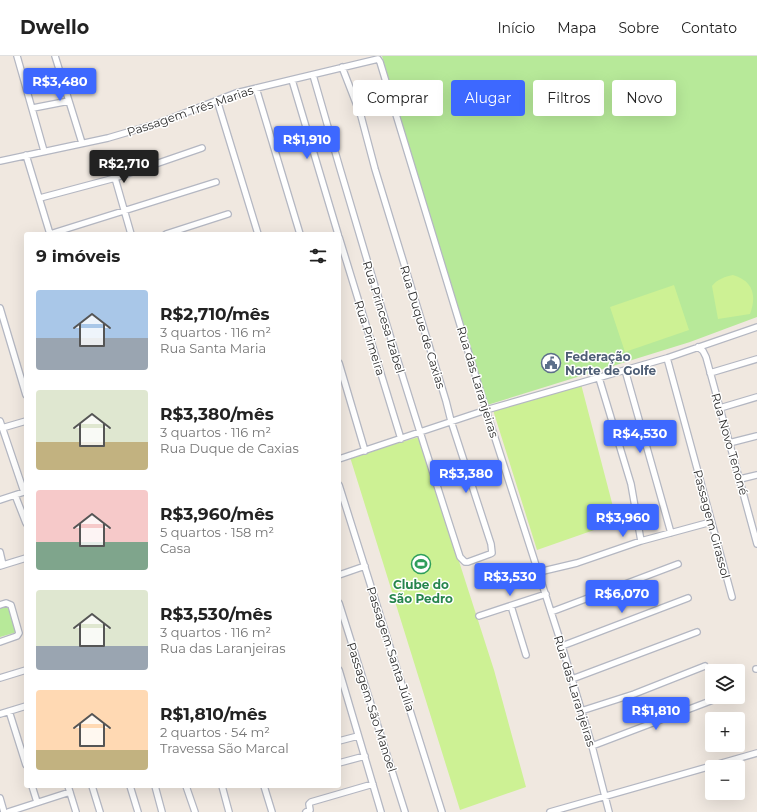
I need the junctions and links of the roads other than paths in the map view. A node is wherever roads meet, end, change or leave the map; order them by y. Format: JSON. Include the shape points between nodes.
{"nodes":[{"id":1,"x":17,"y":56,"type":"edge"},
{"id":2,"x":55,"y":56,"type":"edge"},
{"id":3,"x":379,"y":60,"type":"joint"},
{"id":4,"x":342,"y":67,"type":"junction"},
{"id":5,"x":312,"y":75,"type":"junction"},
{"id":6,"x":292,"y":80,"type":"junction"},
{"id":7,"x":256,"y":88,"type":"junction"},
{"id":8,"x":217,"y":100,"type":"junction"},
{"id":9,"x":69,"y":101,"type":"junction"},
{"id":10,"x":33,"y":108,"type":"junction"},
{"id":11,"x":82,"y":143,"type":"junction"},
{"id":12,"x":202,"y":148,"type":"dead end"},
{"id":13,"x":44,"y":152,"type":"junction"},
{"id":14,"x":26,"y":155,"type":"junction"},
{"id":15,"x":0,"y":161,"type":"edge"},
{"id":16,"x":115,"y":178,"type":"junction"},
{"id":17,"x":216,"y":182,"type":"dead end"},
{"id":18,"x":40,"y":198,"type":"junction"},
{"id":19,"x":125,"y":210,"type":"junction"},
{"id":20,"x":228,"y":214,"type":"dead end"},
{"id":21,"x":49,"y":232,"type":"edge"},
{"id":22,"x":56,"y":232,"type":"edge"},
{"id":23,"x":130,"y":232,"type":"edge"},
{"id":24,"x":172,"y":232,"type":"edge"},
{"id":25,"x":257,"y":232,"type":"edge"},
{"id":26,"x":299,"y":232,"type":"edge"},
{"id":27,"x":338,"y":232,"type":"edge"},
{"id":28,"x":341,"y":242,"type":"edge"},
{"id":29,"x":0,"y":308,"type":"edge"},
{"id":30,"x":757,"y":327,"type":"edge"},
{"id":31,"x":698,"y":347,"type":"junction"},
{"id":32,"x":666,"y":358,"type":"junction"},
{"id":33,"x":757,"y":359,"type":"edge"},
{"id":34,"x":341,"y":370,"type":"edge"},
{"id":35,"x":625,"y":370,"type":"junction"},
{"id":36,"x":710,"y":373,"type":"junction"},
{"id":37,"x":599,"y":378,"type":"junction"},
{"id":38,"x":24,"y":388,"type":"edge"},
{"id":39,"x":757,"y":397,"type":"edge"},
{"id":40,"x":720,"y":408,"type":"junction"},
{"id":41,"x":486,"y":410,"type":"junction"},
{"id":42,"x":0,"y":421,"type":"edge"},
{"id":43,"x":451,"y":421,"type":"junction"},
{"id":44,"x":24,"y":422,"type":"edge"},
{"id":45,"x":2,"y":428,"type":"junction"},
{"id":46,"x":420,"y":432,"type":"junction"},
{"id":47,"x":757,"y":436,"type":"edge"},
{"id":48,"x":401,"y":439,"type":"junction"},
{"id":49,"x":729,"y":443,"type":"junction"},
{"id":50,"x":366,"y":451,"type":"junction"},
{"id":51,"x":341,"y":458,"type":"edge"},
{"id":52,"x":757,"y":475,"type":"edge"},
{"id":53,"x":740,"y":480,"type":"junction"},
{"id":54,"x":341,"y":491,"type":"edge"},
{"id":55,"x":15,"y":495,"type":"junction"},
{"id":56,"x":0,"y":500,"type":"edge"},
{"id":57,"x":757,"y":512,"type":"edge"},
{"id":58,"x":750,"y":514,"type":"junction"},
{"id":59,"x":24,"y":518,"type":"edge"},
{"id":60,"x":712,"y":522,"type":"junction"},
{"id":61,"x":672,"y":533,"type":"junction"},
{"id":62,"x":641,"y":541,"type":"junction"},
{"id":63,"x":757,"y":544,"type":"edge"},
{"id":64,"x":0,"y":552,"type":"edge"},
{"id":65,"x":460,"y":557,"type":"joint"},
{"id":66,"x":24,"y":559,"type":"edge"},
{"id":67,"x":678,"y":564,"type":"dead end"},
{"id":68,"x":2,"y":566,"type":"edge"},
{"id":69,"x":365,"y":566,"type":"junction"},
{"id":70,"x":539,"y":572,"type":"junction"},
{"id":71,"x":341,"y":574,"type":"edge"},
{"id":72,"x":546,"y":594,"type":"junction"},
{"id":73,"x":732,"y":597,"type":"dead end"},
{"id":74,"x":688,"y":598,"type":"dead end"},
{"id":75,"x":0,"y":605,"type":"edge"},
{"id":76,"x":511,"y":606,"type":"junction"},
{"id":77,"x":341,"y":609,"type":"edge"},
{"id":78,"x":552,"y":612,"type":"junction"},
{"id":79,"x":479,"y":616,"type":"dead end"},
{"id":80,"x":697,"y":632,"type":"dead end"},
{"id":81,"x":0,"y":642,"type":"edge"},
{"id":82,"x":562,"y":646,"type":"junction"},
{"id":83,"x":526,"y":655,"type":"dead end"},
{"id":84,"x":705,"y":666,"type":"dead end"},
{"id":85,"x":24,"y":671,"type":"edge"},
{"id":86,"x":0,"y":678,"type":"edge"},
{"id":87,"x":572,"y":679,"type":"junction"},
{"id":88,"x":341,"y":688,"type":"edge"},
{"id":89,"x":705,"y":703,"type":"edge"},
{"id":90,"x":24,"y":707,"type":"edge"},
{"id":91,"x":9,"y":711,"type":"junction"},
{"id":92,"x":581,"y":711,"type":"junction"},
{"id":93,"x":0,"y":714,"type":"edge"},
{"id":94,"x":358,"y":736,"type":"junction"},
{"id":95,"x":341,"y":741,"type":"edge"},
{"id":96,"x":592,"y":746,"type":"junction"},
{"id":97,"x":757,"y":753,"type":"edge"},
{"id":98,"x":365,"y":756,"type":"junction"},
{"id":99,"x":24,"y":759,"type":"edge"},
{"id":100,"x":341,"y":762,"type":"edge"},
{"id":101,"x":373,"y":784,"type":"junction"},
{"id":102,"x":33,"y":788,"type":"edge"},
{"id":103,"x":93,"y":788,"type":"edge"},
{"id":104,"x":131,"y":788,"type":"edge"},
{"id":105,"x":156,"y":788,"type":"edge"},
{"id":106,"x":187,"y":788,"type":"edge"},
{"id":107,"x":223,"y":788,"type":"edge"},
{"id":108,"x":265,"y":788,"type":"edge"},
{"id":109,"x":69,"y":789,"type":"edge"},
{"id":110,"x":604,"y":797,"type":"junction"},
{"id":111,"x":0,"y":798,"type":"edge"},
{"id":112,"x":38,"y":802,"type":"junction"},
{"id":113,"x":4,"y":812,"type":"edge"},
{"id":114,"x":8,"y":812,"type":"edge"},
{"id":115,"x":76,"y":812,"type":"edge"},
{"id":116,"x":100,"y":812,"type":"edge"},
{"id":117,"x":138,"y":812,"type":"edge"},
{"id":118,"x":162,"y":812,"type":"edge"},
{"id":119,"x":194,"y":812,"type":"edge"},
{"id":120,"x":229,"y":812,"type":"edge"},
{"id":121,"x":272,"y":812,"type":"edge"},
{"id":122,"x":306,"y":812,"type":"edge"},
{"id":123,"x":380,"y":812,"type":"edge"},
{"id":124,"x":405,"y":812,"type":"edge"},
{"id":125,"x":442,"y":812,"type":"edge"},
{"id":126,"x":550,"y":812,"type":"edge"},
{"id":127,"x":608,"y":812,"type":"edge"}],
"edges":[{"from":1,"to":10,"type":"street"},
{"from":2,"to":9,"type":"street"},
{"from":3,"to":4,"type":"street","name":"Passagem Três Marias","via":[[376,58]]},
{"from":3,"to":41,"type":"street","name":"Rua das Laranjeiras"},
{"from":4,"to":5,"type":"street","name":"Passagem Três Marias"},
{"from":4,"to":43,"type":"street","name":"Rua Duque de Caxias","via":[[361,116]]},
{"from":5,"to":6,"type":"street","name":"Passagem Três Marias"},
{"from":5,"to":46,"type":"street","name":"Rua Princesa Izabel"},
{"from":6,"to":7,"type":"street","name":"Passagem Três Marias"},
{"from":6,"to":27,"type":"street","name":"Rua Primeira"},
{"from":7,"to":8,"type":"street","name":"Passagem Três Marias"},
{"from":7,"to":26,"type":"street"},
{"from":8,"to":11,"type":"street","name":"Passagem Três Marias","via":[[160,123]]},
{"from":8,"to":25,"type":"street"},
{"from":9,"to":10,"type":"street"},
{"from":9,"to":11,"type":"street"},
{"from":10,"to":13,"type":"street"},
{"from":11,"to":13,"type":"street","name":"Passagem Três Marias"},
{"from":12,"to":16,"type":"street"},
{"from":13,"to":14,"type":"street","name":"Passagem Três Marias"},
{"from":14,"to":15,"type":"street","name":"Passagem Três Marias"},
{"from":14,"to":18,"type":"street"},
{"from":16,"to":18,"type":"street"},
{"from":16,"to":19,"type":"street"},
{"from":17,"to":19,"type":"street"},
{"from":18,"to":21,"type":"street"},
{"from":19,"to":22,"type":"street"},
{"from":19,"to":23,"type":"street"},
{"from":20,"to":24,"type":"street"},
{"from":28,"to":48,"type":"street","name":"Rua Primeira"},
{"from":29,"to":38,"type":"street"},
{"from":30,"to":31,"type":"street"},
{"from":31,"to":32,"type":"street"},
{"from":31,"to":36,"type":"street","name":"Rua Novo Tenoné","via":[[703,351]]},
{"from":32,"to":35,"type":"street"},
{"from":32,"to":60,"type":"street","name":"Passagem Girassol"},
{"from":33,"to":36,"type":"street"},
{"from":34,"to":50,"type":"street"},
{"from":35,"to":37,"type":"street"},
{"from":35,"to":61,"type":"street"},
{"from":36,"to":40,"type":"street","name":"Rua Novo Tenoné"},
{"from":37,"to":41,"type":"street"},
{"from":37,"to":62,"type":"street","via":[[631,484]]},
{"from":39,"to":40,"type":"street"},
{"from":40,"to":49,"type":"street","name":"Rua Novo Tenoné"},
{"from":41,"to":43,"type":"street"},
{"from":41,"to":70,"type":"street","name":"Rua das Laranjeiras"},
{"from":42,"to":45,"type":"street"},
{"from":43,"to":46,"type":"street"},
{"from":43,"to":65,"type":"street","name":"Rua Duque de Caxias","via":[[492,549],[490,554],[468,562]]},
{"from":44,"to":45,"type":"street"},
{"from":45,"to":55,"type":"street","via":[[24,492]]},
{"from":46,"to":48,"type":"street"},
{"from":46,"to":65,"type":"street","name":"Rua Princesa Izabel"},
{"from":47,"to":49,"type":"street"},
{"from":48,"to":50,"type":"street"},
{"from":49,"to":53,"type":"street","name":"Rua Novo Tenoné"},
{"from":50,"to":51,"type":"street"},
{"from":52,"to":53,"type":"street"},
{"from":53,"to":58,"type":"street","name":"Rua Novo Tenoné"},
{"from":54,"to":69,"type":"street","name":"Passagem Santa Júlia"},
{"from":55,"to":56,"type":"street"},
{"from":55,"to":59,"type":"street"},
{"from":57,"to":58,"type":"street"},
{"from":58,"to":63,"type":"street","name":"Rua Novo Tenoné"},
{"from":60,"to":61,"type":"street"},
{"from":60,"to":73,"type":"street","name":"Passagem Girassol"},
{"from":61,"to":62,"type":"street"},
{"from":62,"to":70,"type":"street"},
{"from":64,"to":68,"type":"street"},
{"from":66,"to":68,"type":"street"},
{"from":67,"to":78,"type":"street"},
{"from":69,"to":71,"type":"street"},
{"from":69,"to":125,"type":"street","name":"Passagem Santa Júlia"},
{"from":70,"to":72,"type":"street","name":"Rua das Laranjeiras"},
{"from":72,"to":76,"type":"street"},
{"from":72,"to":78,"type":"street","name":"Rua das Laranjeiras"},
{"from":74,"to":82,"type":"street"},
{"from":75,"to":81,"type":"street","via":[[11,605],[19,633]]},
{"from":76,"to":79,"type":"street"},
{"from":76,"to":83,"type":"street"},
{"from":77,"to":124,"type":"street","name":"Passagem São Manoel"},
{"from":78,"to":82,"type":"street","name":"Rua das Laranjeiras"},
{"from":80,"to":87,"type":"street"},
{"from":82,"to":87,"type":"street","name":"Rua das Laranjeiras"},
{"from":84,"to":92,"type":"street","via":[[634,694]]},
{"from":85,"to":86,"type":"street"},
{"from":87,"to":92,"type":"street","name":"Rua das Laranjeiras"},
{"from":88,"to":94,"type":"street"},
{"from":89,"to":96,"type":"street"},
{"from":90,"to":91,"type":"street"},
{"from":91,"to":93,"type":"street"},
{"from":91,"to":99,"type":"street"},
{"from":92,"to":96,"type":"street","name":"Rua das Laranjeiras"},
{"from":94,"to":95,"type":"street"},
{"from":94,"to":98,"type":"street"},
{"from":96,"to":110,"type":"street","name":"Rua das Laranjeiras"},
{"from":97,"to":110,"type":"street"},
{"from":98,"to":100,"type":"street"},
{"from":98,"to":101,"type":"street"},
{"from":101,"to":122,"type":"street","via":[[311,802],[310,810]]},
{"from":101,"to":123,"type":"street"},
{"from":102,"to":112,"type":"street"},
{"from":103,"to":116,"type":"street"},
{"from":104,"to":117,"type":"street"},
{"from":105,"to":118,"type":"street"},
{"from":106,"to":119,"type":"street"},
{"from":107,"to":120,"type":"street"},
{"from":108,"to":121,"type":"street"},
{"from":109,"to":112,"type":"street"},
{"from":109,"to":115,"type":"street"},
{"from":110,"to":126,"type":"street"},
{"from":110,"to":127,"type":"street","name":"Rua das Laranjeiras"},
{"from":111,"to":113,"type":"street"},
{"from":112,"to":114,"type":"street"}]}
